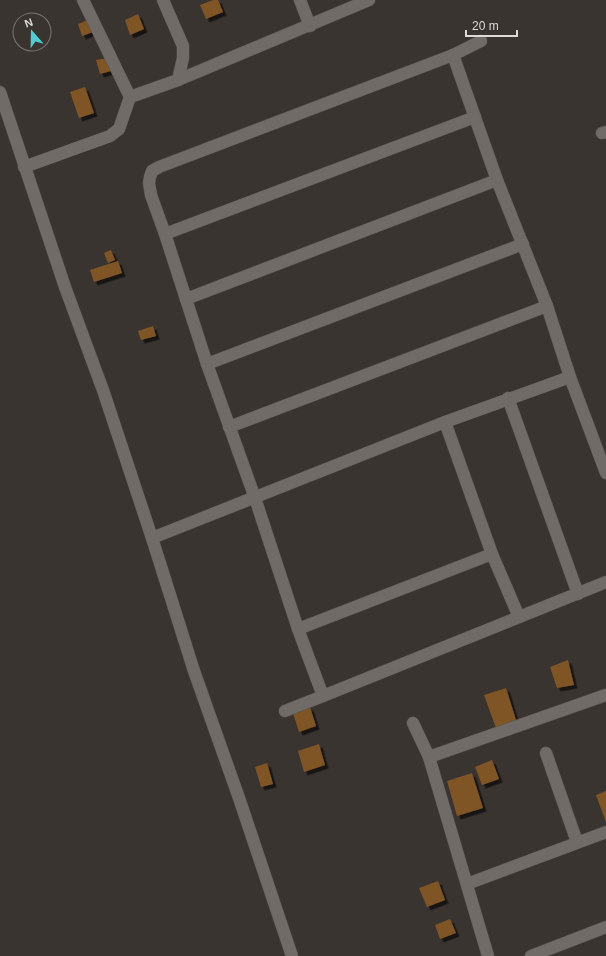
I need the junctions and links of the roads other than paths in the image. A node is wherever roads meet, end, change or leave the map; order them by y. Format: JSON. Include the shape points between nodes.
{"nodes":[{"id":1,"x":83,"y":0,"type":"edge"},
{"id":2,"x":163,"y":0,"type":"edge"},
{"id":3,"x":300,"y":0,"type":"edge"},
{"id":4,"x":370,"y":0,"type":"edge"},
{"id":5,"x":310,"y":26,"type":"junction"},
{"id":6,"x":481,"y":41,"type":"dead end"},
{"id":7,"x":453,"y":55,"type":"junction"},
{"id":8,"x":178,"y":80,"type":"junction"},
{"id":9,"x":0,"y":92,"type":"edge"},
{"id":10,"x":130,"y":97,"type":"junction"},
{"id":11,"x":475,"y":117,"type":"junction"},
{"id":12,"x":24,"y":167,"type":"junction"},
{"id":13,"x":497,"y":180,"type":"junction"},
{"id":14,"x":165,"y":234,"type":"junction"},
{"id":15,"x":522,"y":244,"type":"junction"},
{"id":16,"x":186,"y":299,"type":"junction"},
{"id":17,"x":547,"y":306,"type":"junction"},
{"id":18,"x":207,"y":364,"type":"junction"},
{"id":19,"x":570,"y":377,"type":"junction"},
{"id":20,"x":508,"y":398,"type":"junction"},
{"id":21,"x":445,"y":422,"type":"junction"},
{"id":22,"x":229,"y":427,"type":"junction"},
{"id":23,"x":606,"y":473,"type":"edge"},
{"id":24,"x":255,"y":498,"type":"junction"},
{"id":25,"x":152,"y":538,"type":"junction"},
{"id":26,"x":492,"y":554,"type":"junction"},
{"id":27,"x":606,"y":582,"type":"edge"},
{"id":28,"x":578,"y":594,"type":"junction"},
{"id":29,"x":519,"y":617,"type":"junction"},
{"id":30,"x":298,"y":629,"type":"junction"},
{"id":31,"x":606,"y":695,"type":"edge"},
{"id":32,"x":323,"y":696,"type":"junction"},
{"id":33,"x":285,"y":711,"type":"dead end"},
{"id":34,"x":413,"y":723,"type":"dead end"},
{"id":35,"x":546,"y":753,"type":"dead end"},
{"id":36,"x":429,"y":757,"type":"junction"},
{"id":37,"x":606,"y":832,"type":"edge"},
{"id":38,"x":578,"y":842,"type":"junction"},
{"id":39,"x":467,"y":884,"type":"junction"},
{"id":40,"x":606,"y":927,"type":"edge"},
{"id":41,"x":292,"y":956,"type":"edge"},
{"id":42,"x":488,"y":956,"type":"edge"},
{"id":43,"x":531,"y":956,"type":"edge"}],
"edges":[{"from":1,"to":10,"type":"street"},
{"from":2,"to":8,"type":"street","via":[[183,46]]},
{"from":3,"to":5,"type":"street"},
{"from":4,"to":5,"type":"street"},
{"from":5,"to":8,"type":"street"},
{"from":6,"to":7,"type":"street"},
{"from":7,"to":11,"type":"street"},
{"from":7,"to":14,"type":"street","via":[[158,167],[150,177],[150,189]]},
{"from":8,"to":10,"type":"street"},
{"from":9,"to":12,"type":"street"},
{"from":10,"to":12,"type":"street","via":[[119,129],[110,136]]},
{"from":11,"to":13,"type":"street"},
{"from":11,"to":14,"type":"street"},
{"from":12,"to":25,"type":"street"},
{"from":13,"to":15,"type":"street"},
{"from":13,"to":16,"type":"street"},
{"from":14,"to":16,"type":"street"},
{"from":15,"to":17,"type":"street"},
{"from":15,"to":18,"type":"street"},
{"from":16,"to":18,"type":"street"},
{"from":17,"to":19,"type":"street"},
{"from":17,"to":22,"type":"street"},
{"from":18,"to":22,"type":"street"},
{"from":19,"to":20,"type":"street"},
{"from":19,"to":23,"type":"street"},
{"from":20,"to":21,"type":"street"},
{"from":20,"to":28,"type":"street"},
{"from":21,"to":24,"type":"street"},
{"from":21,"to":26,"type":"street"},
{"from":22,"to":24,"type":"street"},
{"from":24,"to":25,"type":"street"},
{"from":24,"to":30,"type":"street"},
{"from":25,"to":41,"type":"street","via":[[194,672]]},
{"from":26,"to":29,"type":"street"},
{"from":26,"to":30,"type":"street"},
{"from":27,"to":28,"type":"street"},
{"from":28,"to":29,"type":"street"},
{"from":29,"to":32,"type":"street"},
{"from":30,"to":32,"type":"street"},
{"from":31,"to":36,"type":"street"},
{"from":32,"to":33,"type":"street"},
{"from":34,"to":36,"type":"street"},
{"from":35,"to":38,"type":"street"},
{"from":36,"to":39,"type":"street"},
{"from":37,"to":38,"type":"street"},
{"from":38,"to":39,"type":"street"},
{"from":39,"to":42,"type":"street"},
{"from":40,"to":43,"type":"street"}]}
